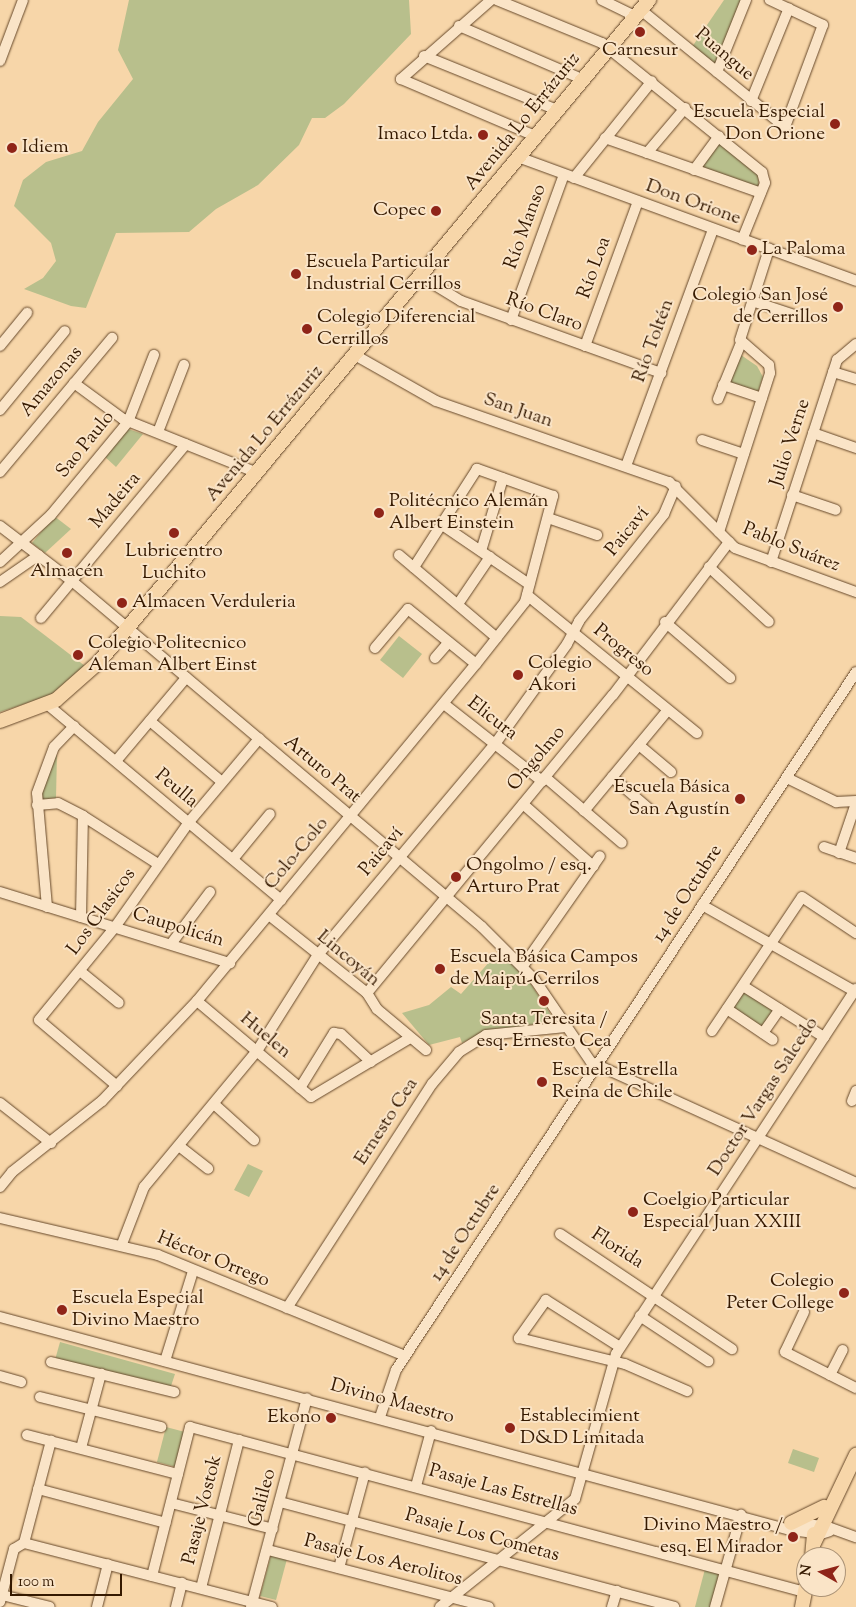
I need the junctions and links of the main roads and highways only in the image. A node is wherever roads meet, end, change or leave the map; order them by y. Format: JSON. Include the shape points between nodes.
{"nodes":[{"id":1,"x":642,"y":9,"type":"edge"},
{"id":2,"x":0,"y":721,"type":"edge"},
{"id":3,"x":856,"y":1456,"type":"edge"},
{"id":4,"x":840,"y":1488,"type":"junction"},
{"id":5,"x":824,"y":1507,"type":"junction"},
{"id":6,"x":790,"y":1523,"type":"road end"},
{"id":7,"x":819,"y":1536,"type":"edge"}],
"edges":[{"from":1,"to":2,"type":"main road","name":"Avenida Lo Errázuriz","via":[[128,629],[80,682],[48,705]]},
{"from":3,"to":4,"type":"main road"},
{"from":4,"to":5,"type":"main road"},
{"from":4,"to":7,"type":"main road"},
{"from":5,"to":6,"type":"main road"},
{"from":5,"to":7,"type":"main road"}]}
